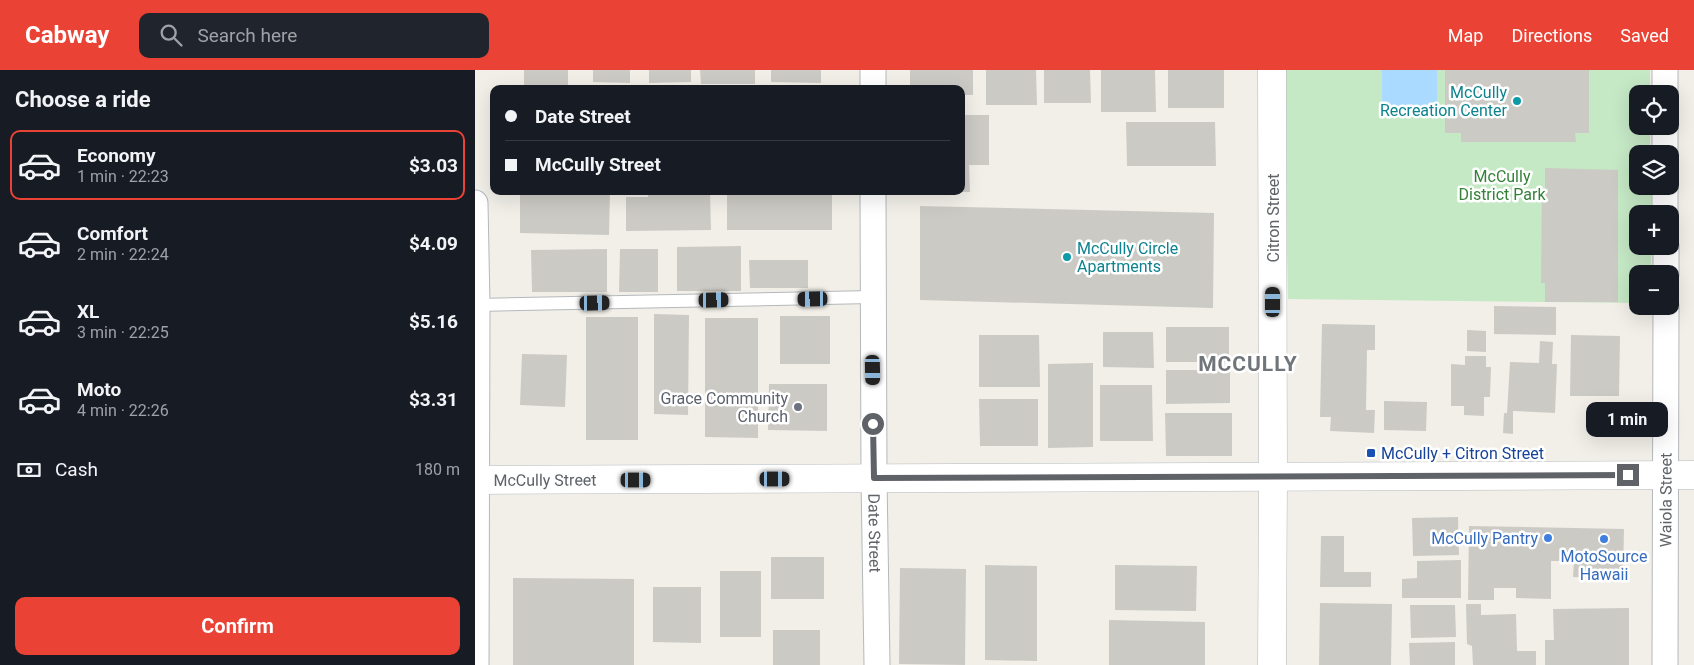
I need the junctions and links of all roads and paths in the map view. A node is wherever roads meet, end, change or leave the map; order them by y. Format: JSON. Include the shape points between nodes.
{"nodes":[{"id":1,"x":873,"y":70,"type":"edge"},
{"id":2,"x":1272,"y":70,"type":"edge"},
{"id":3,"x":1665,"y":70,"type":"edge"},
{"id":4,"x":873,"y":85,"type":"edge"},
{"id":5,"x":1665,"y":85,"type":"edge"},
{"id":6,"x":873,"y":195,"type":"edge"},
{"id":7,"x":475,"y":203,"type":"edge"},
{"id":8,"x":872,"y":297,"type":"junction"},
{"id":9,"x":477,"y":305,"type":"junction"},
{"id":10,"x":1666,"y":315,"type":"edge"},
{"id":11,"x":1666,"y":475,"type":"junction"},
{"id":12,"x":1694,"y":475,"type":"edge"},
{"id":13,"x":1273,"y":477,"type":"junction"},
{"id":14,"x":874,"y":478,"type":"junction"},
{"id":15,"x":476,"y":480,"type":"edge"},
{"id":16,"x":476,"y":665,"type":"edge"},
{"id":17,"x":877,"y":665,"type":"edge"},
{"id":18,"x":1272,"y":665,"type":"edge"},
{"id":19,"x":1665,"y":665,"type":"edge"}],
"edges":[{"from":1,"to":4,"type":"street"},
{"from":2,"to":13,"type":"main road","name":"Citron Street"},
{"from":3,"to":5,"type":"street"},
{"from":6,"to":8,"type":"street","name":"Date Street"},
{"from":7,"to":9,"type":"street"},
{"from":8,"to":9,"type":"lane"},
{"from":8,"to":14,"type":"street","name":"Date Street"},
{"from":9,"to":15,"type":"street"},
{"from":10,"to":11,"type":"street","name":"Waiola Street"},
{"from":11,"to":12,"type":"main road","name":"McCully Street"},
{"from":11,"to":13,"type":"main road","name":"McCully Street"},
{"from":11,"to":19,"type":"street","name":"Waiola Street"},
{"from":13,"to":14,"type":"main road","name":"McCully Street"},
{"from":13,"to":18,"type":"main road","name":"Citron Street"},
{"from":14,"to":15,"type":"main road","name":"McCully Street"},
{"from":14,"to":17,"type":"street","name":"Date Street"},
{"from":15,"to":16,"type":"street"}]}
